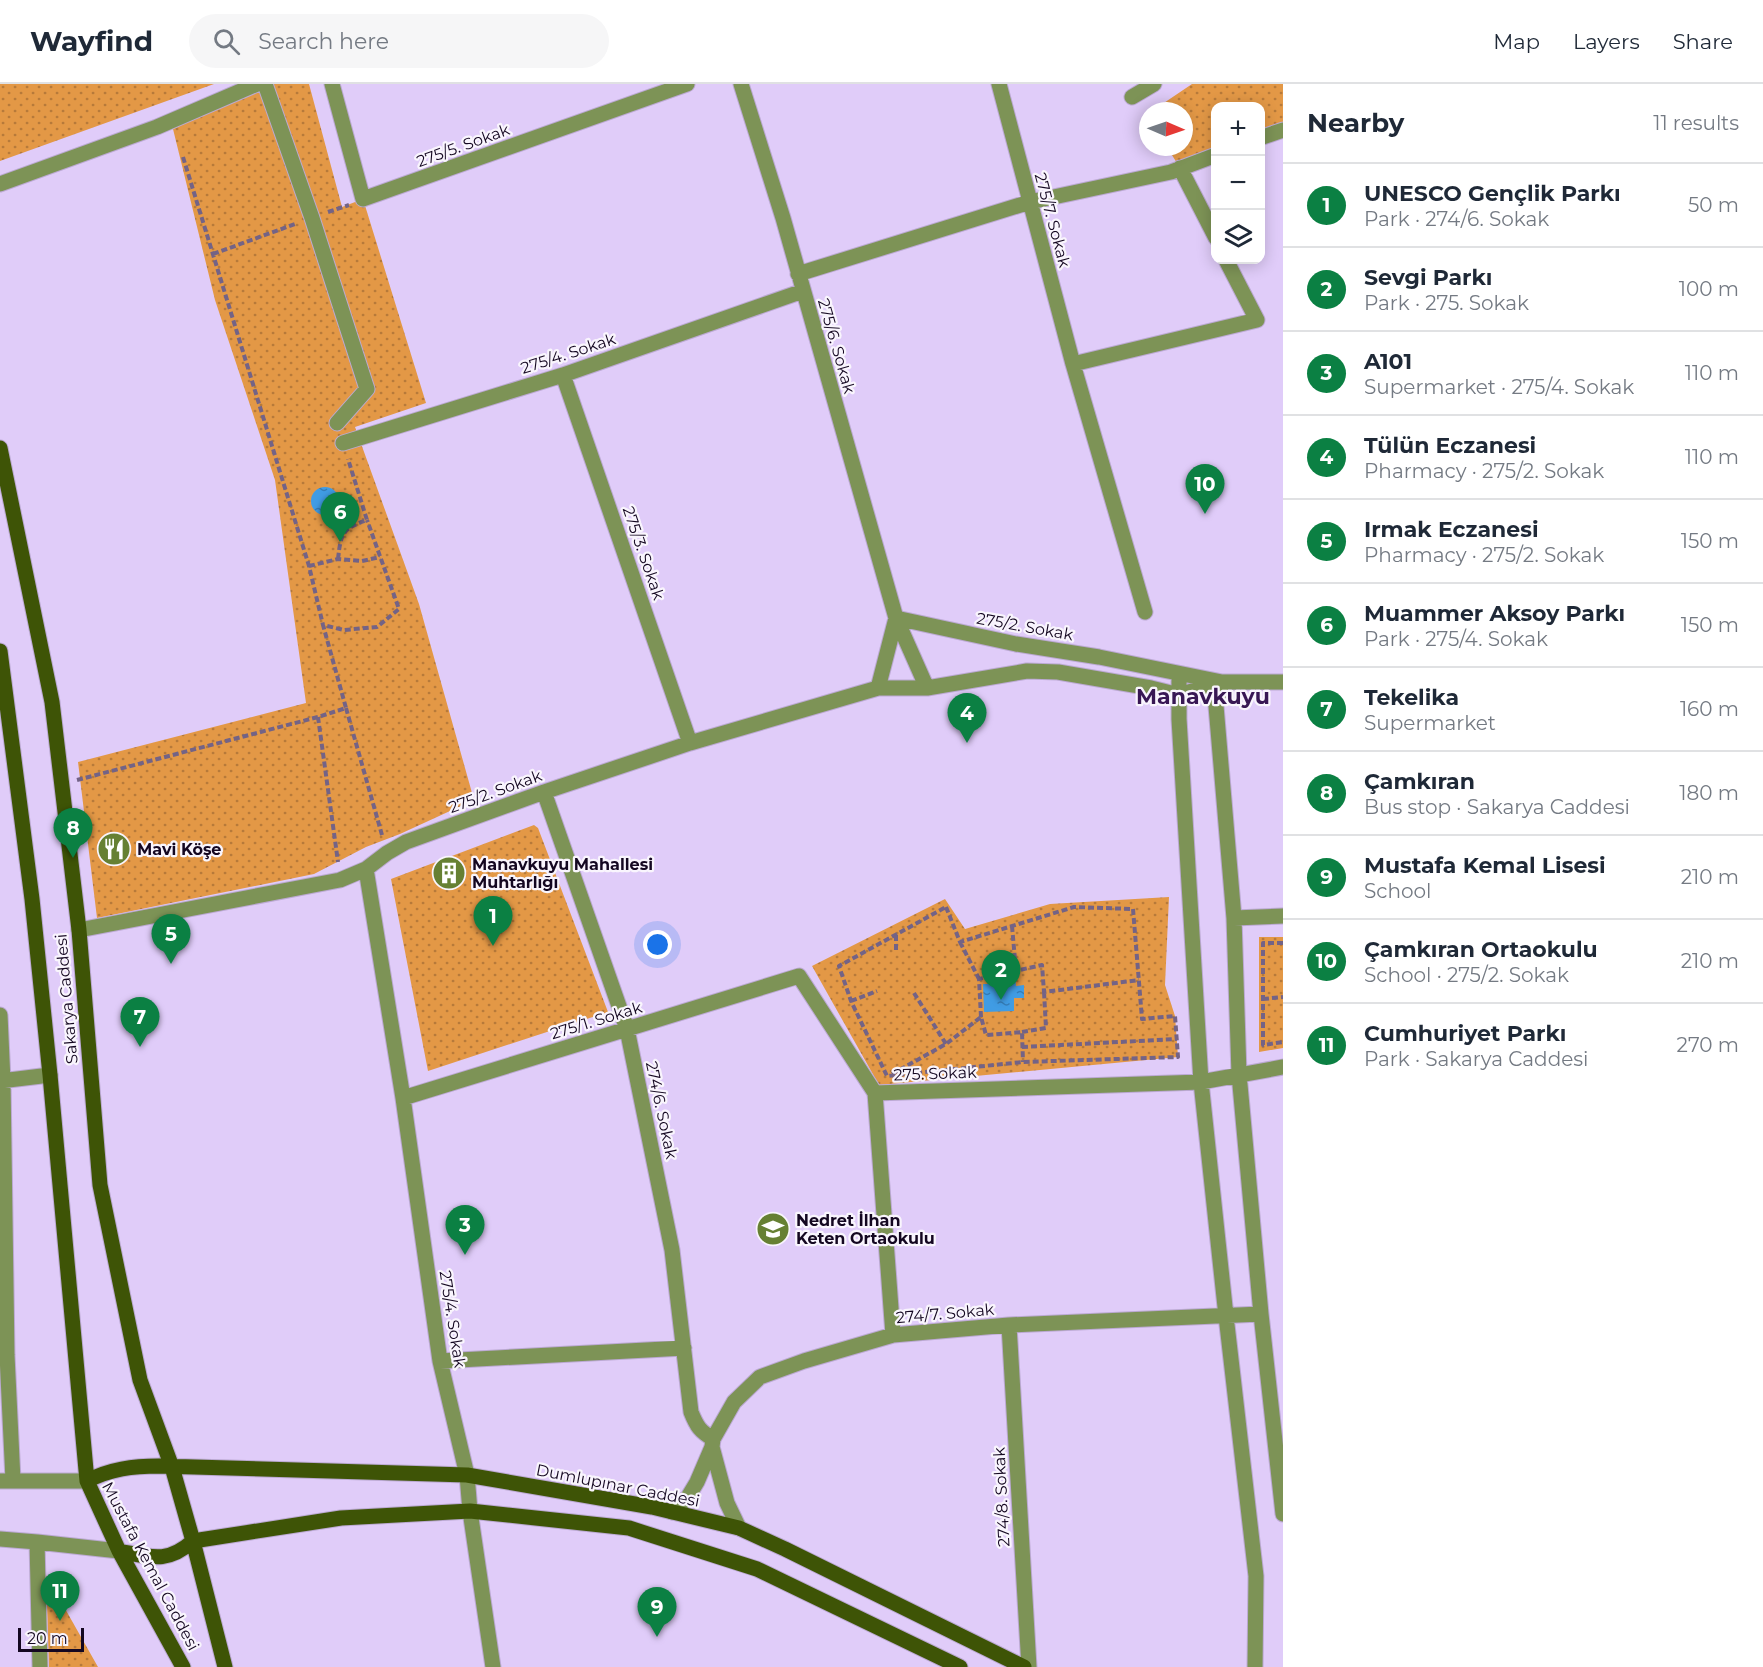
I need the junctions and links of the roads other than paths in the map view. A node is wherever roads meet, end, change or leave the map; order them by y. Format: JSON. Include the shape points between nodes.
{"nodes":[{"id":1,"x":257,"y":84,"type":"edge"},
{"id":2,"x":265,"y":84,"type":"edge"},
{"id":3,"x":332,"y":84,"type":"edge"},
{"id":4,"x":687,"y":84,"type":"edge"},
{"id":5,"x":741,"y":84,"type":"edge"},
{"id":6,"x":999,"y":84,"type":"edge"},
{"id":7,"x":1154,"y":84,"type":"edge"},
{"id":8,"x":1132,"y":97,"type":"dead end"},
{"id":9,"x":1283,"y":130,"type":"edge"},
{"id":10,"x":1265,"y":136,"type":"edge"},
{"id":11,"x":1212,"y":156,"type":"edge"},
{"id":12,"x":1180,"y":168,"type":"junction"},
{"id":13,"x":0,"y":184,"type":"edge"},
{"id":14,"x":1030,"y":202,"type":"junction"},
{"id":15,"x":1211,"y":230,"type":"edge"},
{"id":16,"x":1228,"y":264,"type":"edge"},
{"id":17,"x":798,"y":274,"type":"junction"},
{"id":18,"x":803,"y":291,"type":"junction"},
{"id":19,"x":1072,"y":364,"type":"junction"},
{"id":20,"x":563,"y":375,"type":"junction"},
{"id":21,"x":337,"y":423,"type":"dead end"},
{"id":22,"x":343,"y":443,"type":"road end"},
{"id":23,"x":0,"y":448,"type":"edge"},
{"id":24,"x":1145,"y":612,"type":"dead end"},
{"id":25,"x":896,"y":618,"type":"junction"},
{"id":26,"x":0,"y":651,"type":"edge"},
{"id":27,"x":1179,"y":674,"type":"junction"},
{"id":28,"x":1222,"y":682,"type":"junction"},
{"id":29,"x":1283,"y":682,"type":"edge"},
{"id":30,"x":878,"y":688,"type":"junction"},
{"id":31,"x":927,"y":688,"type":"junction"},
{"id":32,"x":1179,"y":695,"type":"junction"},
{"id":33,"x":690,"y":743,"type":"junction"},
{"id":34,"x":544,"y":792,"type":"junction"},
{"id":35,"x":366,"y":869,"type":"junction"},
{"id":36,"x":1283,"y":916,"type":"edge"},
{"id":37,"x":1234,"y":918,"type":"junction"},
{"id":38,"x":79,"y":930,"type":"junction"},
{"id":39,"x":0,"y":1015,"type":"edge"},
{"id":40,"x":627,"y":1029,"type":"junction"},
{"id":41,"x":1283,"y":1067,"type":"edge"},
{"id":42,"x":1239,"y":1074,"type":"junction"},
{"id":43,"x":50,"y":1075,"type":"junction"},
{"id":44,"x":2,"y":1081,"type":"edge"},
{"id":45,"x":1201,"y":1082,"type":"junction"},
{"id":46,"x":881,"y":1093,"type":"junction"},
{"id":47,"x":403,"y":1098,"type":"junction"},
{"id":48,"x":1261,"y":1314,"type":"junction"},
{"id":49,"x":1226,"y":1316,"type":"junction"},
{"id":50,"x":1009,"y":1325,"type":"junction"},
{"id":51,"x":893,"y":1335,"type":"junction"},
{"id":52,"x":684,"y":1348,"type":"junction"},
{"id":53,"x":440,"y":1361,"type":"junction"},
{"id":54,"x":712,"y":1443,"type":"junction"},
{"id":55,"x":172,"y":1467,"type":"junction"},
{"id":56,"x":467,"y":1475,"type":"junction"},
{"id":57,"x":7,"y":1481,"type":"edge"},
{"id":58,"x":87,"y":1481,"type":"junction"},
{"id":59,"x":470,"y":1511,"type":"junction"},
{"id":60,"x":672,"y":1512,"type":"junction"},
{"id":61,"x":1283,"y":1514,"type":"edge"},
{"id":62,"x":740,"y":1528,"type":"junction"},
{"id":63,"x":0,"y":1539,"type":"edge"},
{"id":64,"x":193,"y":1541,"type":"junction"},
{"id":65,"x":37,"y":1542,"type":"junction"},
{"id":66,"x":119,"y":1551,"type":"junction"},
{"id":67,"x":40,"y":1667,"type":"edge"},
{"id":68,"x":183,"y":1667,"type":"edge"},
{"id":69,"x":225,"y":1667,"type":"edge"},
{"id":70,"x":493,"y":1667,"type":"edge"},
{"id":71,"x":960,"y":1667,"type":"edge"},
{"id":72,"x":1024,"y":1667,"type":"edge"},
{"id":73,"x":1029,"y":1667,"type":"edge"},
{"id":74,"x":1256,"y":1667,"type":"edge"}],
"edges":[{"from":1,"to":13,"type":"street","via":[[158,127]]},
{"from":2,"to":21,"type":"street","via":[[367,389]]},
{"from":3,"to":4,"type":"street","name":"275/5. Sokak","via":[[363,199]]},
{"from":5,"to":17,"type":"street","name":"275/6. Sokak"},
{"from":6,"to":14,"type":"street","name":"275/7. Sokak"},
{"from":7,"to":8,"type":"street"},
{"from":9,"to":10,"type":"street"},
{"from":11,"to":12,"type":"street"},
{"from":12,"to":14,"type":"street"},
{"from":12,"to":15,"type":"street"},
{"from":14,"to":17,"type":"street"},
{"from":14,"to":19,"type":"street","name":"275/7. Sokak"},
{"from":16,"to":19,"type":"street","via":[[1257,320]]},
{"from":17,"to":18,"type":"street","name":"275/6. Sokak"},
{"from":18,"to":20,"type":"street","name":"275/4. Sokak"},
{"from":18,"to":25,"type":"street","name":"275/6. Sokak"},
{"from":19,"to":24,"type":"street","name":"275/7. Sokak"},
{"from":20,"to":22,"type":"street","name":"275/4. Sokak"},
{"from":20,"to":33,"type":"street","name":"275/3. Sokak"},
{"from":23,"to":38,"type":"main road","name":"Sakarya Caddesi","via":[[52,702]]},
{"from":25,"to":27,"type":"street","name":"275/2. Sokak"},
{"from":25,"to":30,"type":"street"},
{"from":25,"to":31,"type":"street"},
{"from":26,"to":43,"type":"main road","name":"Sakarya Caddesi"},
{"from":27,"to":28,"type":"street","name":"275/2. Sokak"},
{"from":27,"to":32,"type":"street"},
{"from":28,"to":29,"type":"street","name":"275/2. Sokak"},
{"from":28,"to":32,"type":"street","name":"275/2. Sokak"},
{"from":28,"to":37,"type":"street","via":[[1216,706]]},
{"from":30,"to":31,"type":"street","name":"275/2. Sokak"},
{"from":30,"to":33,"type":"street","name":"275/2. Sokak"},
{"from":31,"to":32,"type":"street","name":"275/2. Sokak","via":[[1027,671],[1058,672]]},
{"from":32,"to":45,"type":"street"},
{"from":33,"to":34,"type":"street","name":"275/2. Sokak"},
{"from":34,"to":35,"type":"street","name":"275/2. Sokak","via":[[406,842]]},
{"from":34,"to":40,"type":"street","name":"274/6. Sokak"},
{"from":35,"to":38,"type":"street","name":"275/2. Sokak","via":[[340,880]]},
{"from":35,"to":47,"type":"street","name":"275/4. Sokak"},
{"from":36,"to":37,"type":"street"},
{"from":37,"to":42,"type":"street"},
{"from":38,"to":55,"type":"main road","name":"Sakarya Caddesi","via":[[100,1185],[140,1380]]},
{"from":39,"to":44,"type":"street"},
{"from":40,"to":46,"type":"street","name":"275/1. Sokak","via":[[799,976]]},
{"from":40,"to":47,"type":"street","name":"275/1. Sokak"},
{"from":40,"to":52,"type":"street","name":"274/6. Sokak","via":[[672,1250]]},
{"from":41,"to":42,"type":"street","name":"275. Sokak"},
{"from":42,"to":45,"type":"street","name":"275. Sokak"},
{"from":42,"to":48,"type":"street"},
{"from":43,"to":44,"type":"street"},
{"from":43,"to":58,"type":"main road","name":"Sakarya Caddesi"},
{"from":44,"to":57,"type":"street"},
{"from":45,"to":46,"type":"street","name":"275. Sokak"},
{"from":45,"to":49,"type":"street"},
{"from":46,"to":51,"type":"street","name":"275. Sokak"},
{"from":47,"to":53,"type":"street","name":"275/4. Sokak"},
{"from":48,"to":49,"type":"street","name":"274/7. Sokak"},
{"from":48,"to":61,"type":"street"},
{"from":49,"to":50,"type":"street","name":"274/7. Sokak"},
{"from":49,"to":74,"type":"street","via":[[1256,1575]]},
{"from":50,"to":51,"type":"street","name":"274/7. Sokak"},
{"from":50,"to":73,"type":"street","name":"274/8. Sokak"},
{"from":51,"to":54,"type":"street","name":"274/7. Sokak","via":[[760,1377],[734,1402]]},
{"from":52,"to":53,"type":"street"},
{"from":52,"to":54,"type":"street","name":"274/6. Sokak","via":[[692,1412],[697,1426]]},
{"from":53,"to":56,"type":"street","name":"275/4. Sokak"},
{"from":54,"to":60,"type":"street","name":"274/7. Sokak","via":[[697,1482]]},
{"from":54,"to":62,"type":"street","via":[[727,1503]]},
{"from":55,"to":56,"type":"main road","name":"Dumlupınar Caddesi"},
{"from":55,"to":58,"type":"main road","name":"Dumlupınar Caddesi","via":[[136,1466]]},
{"from":55,"to":64,"type":"main road","name":"Sakarya Caddesi"},
{"from":56,"to":59,"type":"street","name":"275/4. Sokak"},
{"from":56,"to":60,"type":"main road","name":"Dumlupınar Caddesi"},
{"from":57,"to":58,"type":"street"},
{"from":58,"to":66,"type":"main road","name":"Mustafa Kemal Caddesi"},
{"from":59,"to":64,"type":"main road","via":[[341,1518]]},
{"from":59,"to":70,"type":"street","name":"275/4. Sokak"},
{"from":59,"to":71,"type":"main road","via":[[629,1528],[757,1569]]},
{"from":60,"to":62,"type":"main road","name":"Dumlupınar Caddesi"},
{"from":62,"to":72,"type":"main road","name":"Dumlupınar Caddesi"},
{"from":63,"to":65,"type":"street"},
{"from":64,"to":66,"type":"main road","via":[[166,1557]]},
{"from":64,"to":69,"type":"main road","name":"Mustafa Kemal Caddesi"},
{"from":65,"to":66,"type":"street"},
{"from":65,"to":67,"type":"street"},
{"from":66,"to":68,"type":"main road","name":"Mustafa Kemal Caddesi"}]}
